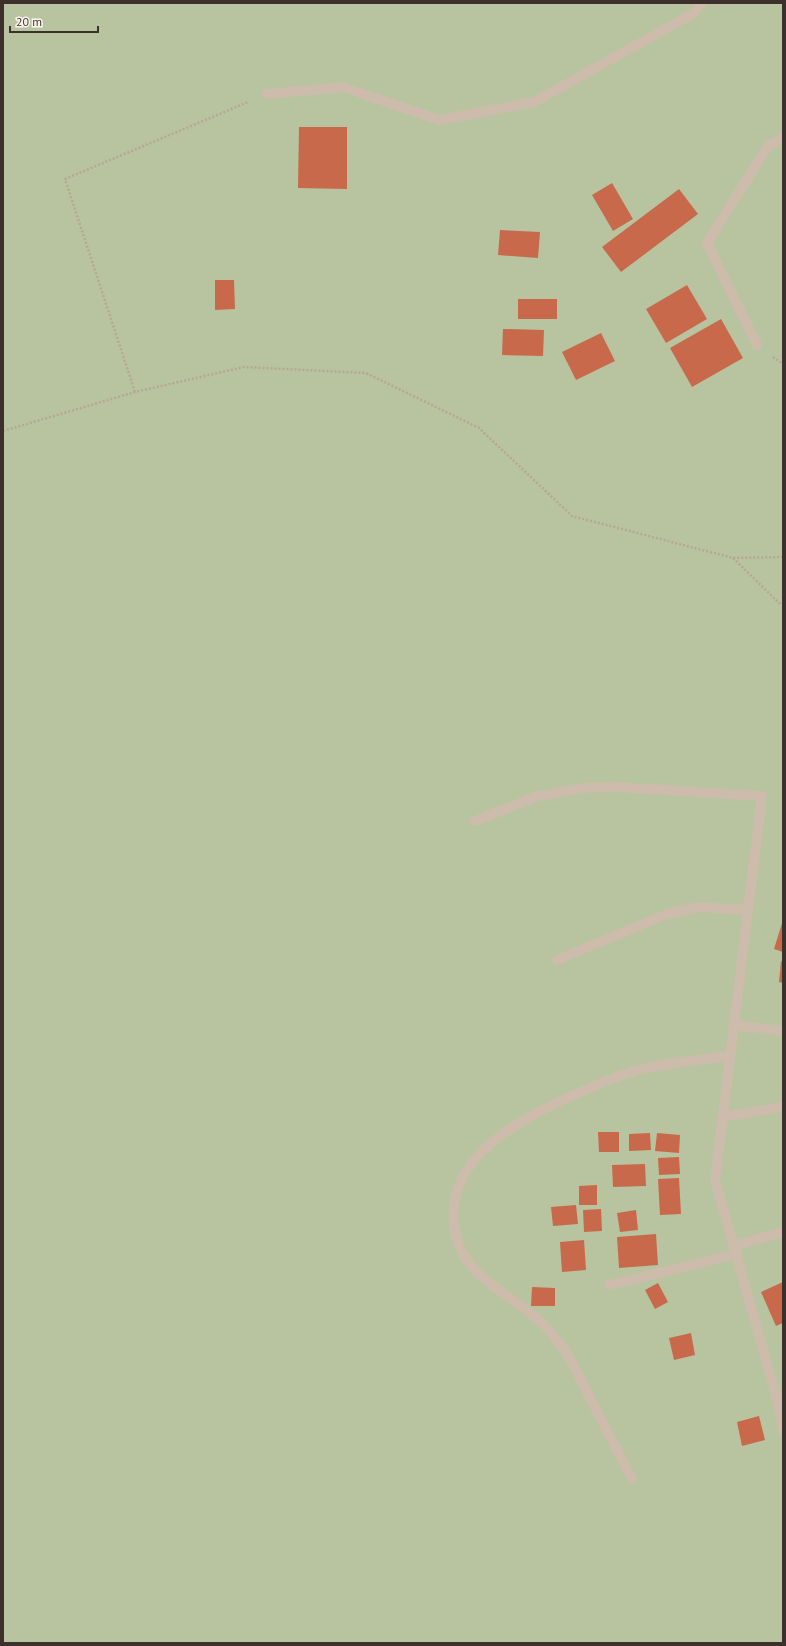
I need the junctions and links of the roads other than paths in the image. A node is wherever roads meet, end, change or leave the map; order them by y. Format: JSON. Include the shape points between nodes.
{"nodes":[{"id":1,"x":702,"y":3,"type":"edge"},
{"id":2,"x":267,"y":94,"type":"road end"},
{"id":3,"x":783,"y":138,"type":"edge"},
{"id":4,"x":757,"y":345,"type":"dead end"},
{"id":5,"x":475,"y":821,"type":"dead end"},
{"id":6,"x":748,"y":910,"type":"junction"},
{"id":7,"x":557,"y":960,"type":"dead end"},
{"id":8,"x":733,"y":1025,"type":"junction"},
{"id":9,"x":783,"y":1031,"type":"edge"},
{"id":10,"x":729,"y":1056,"type":"junction"},
{"id":11,"x":783,"y":1107,"type":"edge"},
{"id":12,"x":722,"y":1117,"type":"junction"},
{"id":13,"x":783,"y":1232,"type":"edge"},
{"id":14,"x":735,"y":1250,"type":"junction"},
{"id":15,"x":609,"y":1285,"type":"dead end"},
{"id":16,"x":783,"y":1430,"type":"edge"},
{"id":17,"x":632,"y":1479,"type":"dead end"}],
"edges":[{"from":1,"to":2,"type":"street","via":[[694,13],[534,102],[439,120],[343,87]]},
{"from":3,"to":4,"type":"street","via":[[768,146],[707,243]]},
{"from":5,"to":6,"type":"street","via":[[538,796],[584,788],[615,787],[762,796]]},
{"from":6,"to":7,"type":"street","via":[[698,907],[666,914]]},
{"from":6,"to":8,"type":"street"},
{"from":8,"to":9,"type":"street"},
{"from":8,"to":10,"type":"street"},
{"from":10,"to":12,"type":"street"},
{"from":10,"to":17,"type":"street","via":[[624,1074],[545,1108],[501,1134],[481,1152],[464,1174],[455,1194],[453,1214],[459,1246],[471,1266],[484,1279],[542,1322],[561,1344]]},
{"from":11,"to":12,"type":"street"},
{"from":12,"to":14,"type":"street","via":[[715,1180]]},
{"from":13,"to":14,"type":"street"},
{"from":14,"to":15,"type":"street"},
{"from":14,"to":16,"type":"street","via":[[778,1402]]}]}
